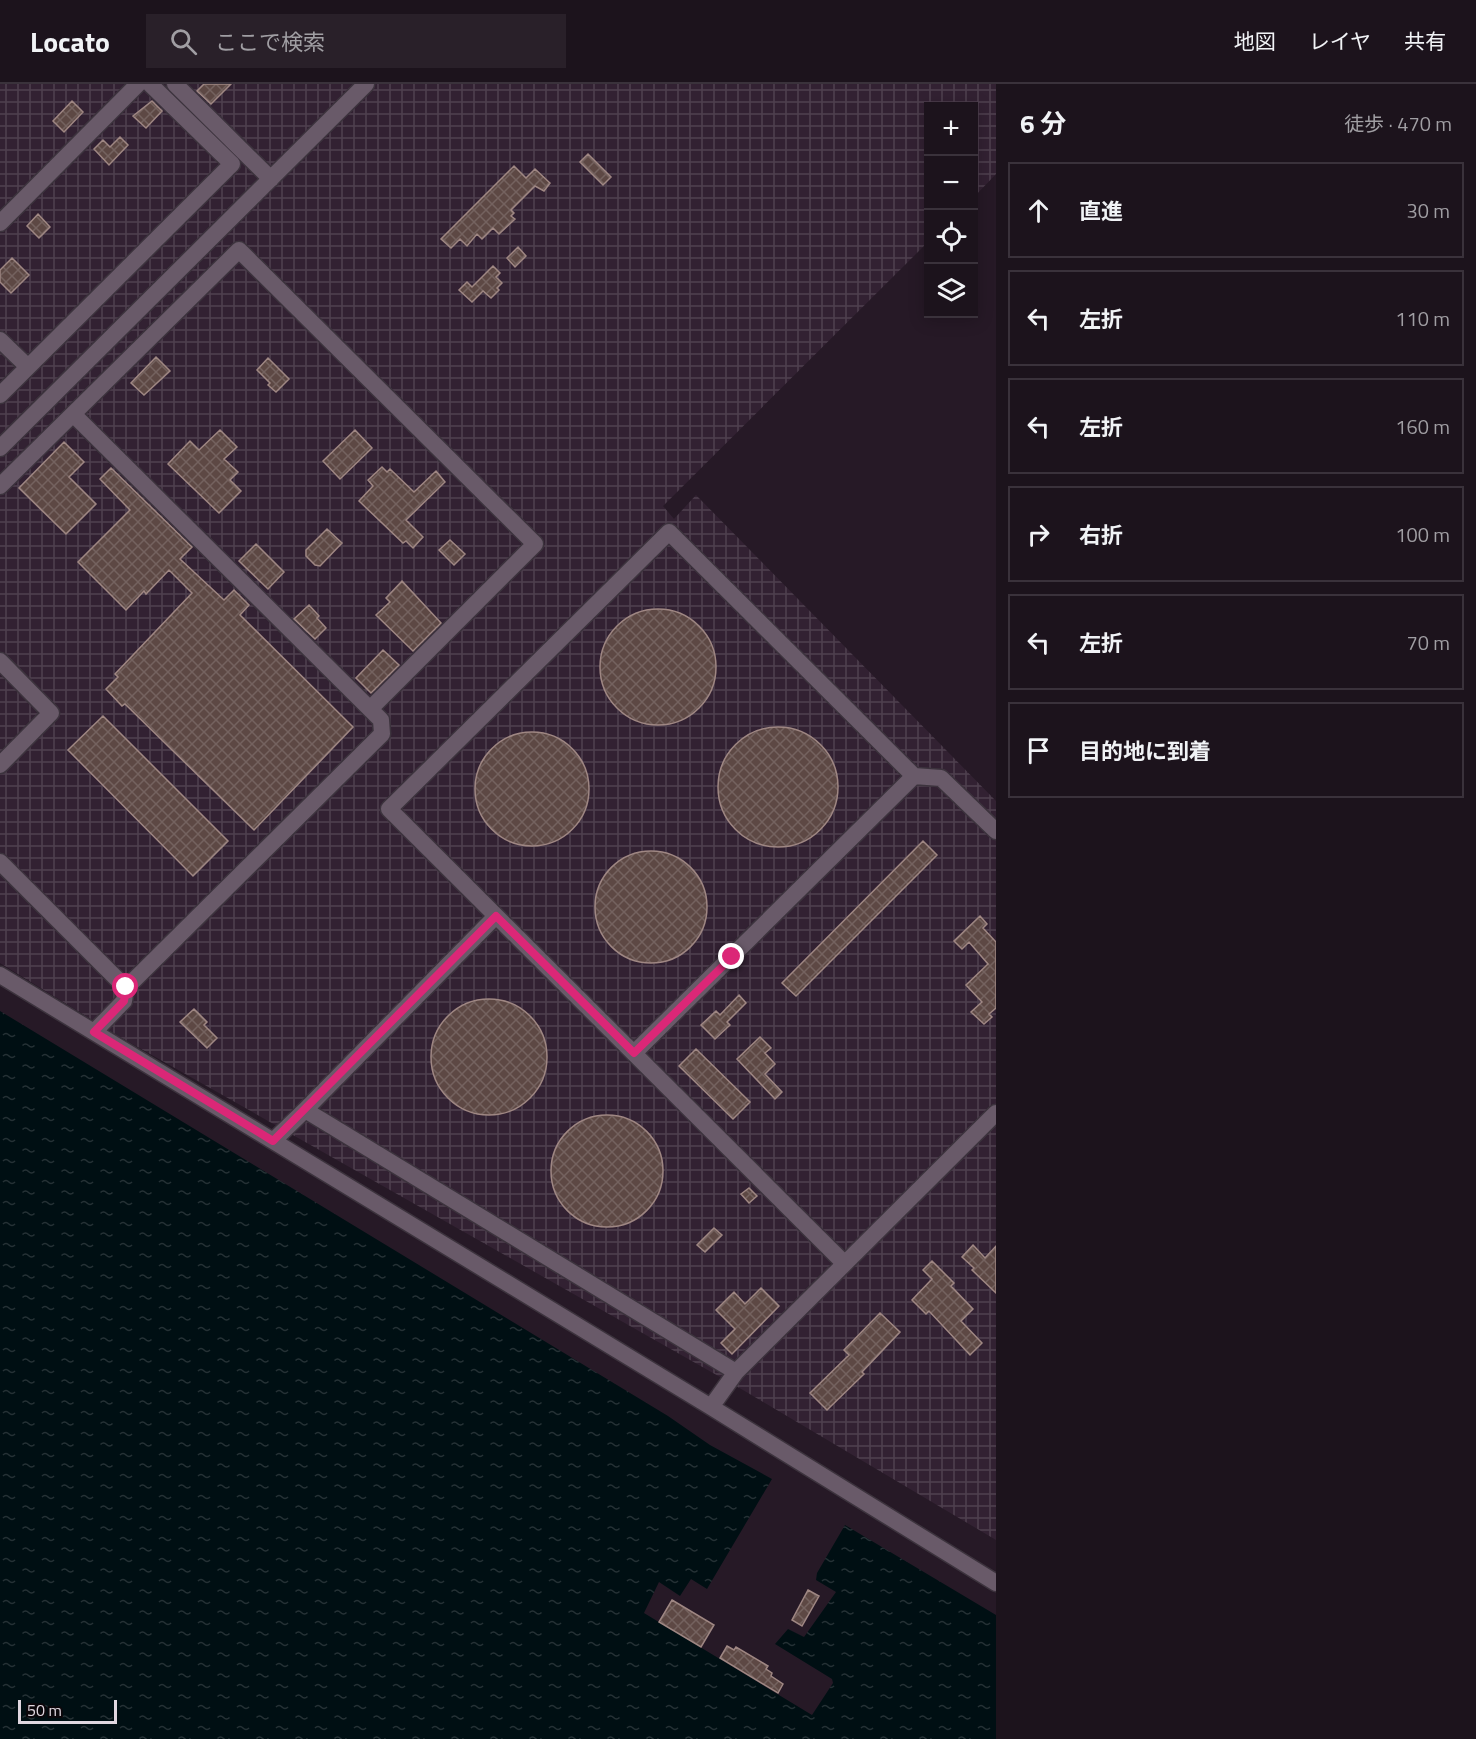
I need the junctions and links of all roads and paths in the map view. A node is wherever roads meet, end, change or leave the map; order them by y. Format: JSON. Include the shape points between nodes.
{"nodes":[{"id":1,"x":138,"y":84,"type":"edge"},
{"id":2,"x":150,"y":84,"type":"edge"},
{"id":3,"x":175,"y":84,"type":"edge"},
{"id":4,"x":366,"y":84,"type":"edge"},
{"id":5,"x":272,"y":179,"type":"junction"},
{"id":6,"x":0,"y":223,"type":"edge"},
{"id":7,"x":219,"y":231,"type":"junction"},
{"id":8,"x":239,"y":250,"type":"junction"},
{"id":9,"x":0,"y":340,"type":"edge"},
{"id":10,"x":28,"y":367,"type":"junction"},
{"id":11,"x":0,"y":395,"type":"edge"},
{"id":12,"x":73,"y":414,"type":"junction"},
{"id":13,"x":0,"y":448,"type":"edge"},
{"id":14,"x":0,"y":486,"type":"edge"},
{"id":15,"x":0,"y":661,"type":"edge"},
{"id":16,"x":370,"y":709,"type":"junction"},
{"id":17,"x":0,"y":765,"type":"edge"},
{"id":18,"x":914,"y":776,"type":"junction"},
{"id":19,"x":996,"y":831,"type":"edge"},
{"id":20,"x":0,"y":862,"type":"edge"},
{"id":21,"x":496,"y":916,"type":"junction"},
{"id":22,"x":0,"y":975,"type":"edge"},
{"id":23,"x":126,"y":987,"type":"junction"},
{"id":24,"x":94,"y":1032,"type":"junction"},
{"id":25,"x":634,"y":1053,"type":"junction"},
{"id":26,"x":304,"y":1110,"type":"junction"},
{"id":27,"x":996,"y":1113,"type":"edge"},
{"id":28,"x":273,"y":1141,"type":"junction"},
{"id":29,"x":844,"y":1263,"type":"junction"},
{"id":30,"x":736,"y":1372,"type":"junction"},
{"id":31,"x":711,"y":1407,"type":"junction"},
{"id":32,"x":996,"y":1583,"type":"edge"}],
"edges":[{"from":1,"to":6,"type":"lane"},
{"from":2,"to":10,"type":"lane","via":[[232,164]]},
{"from":3,"to":5,"type":"lane"},
{"from":4,"to":5,"type":"lane"},
{"from":5,"to":7,"type":"lane"},
{"from":7,"to":8,"type":"lane"},
{"from":7,"to":13,"type":"lane"},
{"from":8,"to":12,"type":"lane"},
{"from":8,"to":16,"type":"lane","via":[[535,544]]},
{"from":9,"to":10,"type":"lane"},
{"from":10,"to":11,"type":"lane"},
{"from":12,"to":14,"type":"lane"},
{"from":12,"to":16,"type":"lane"},
{"from":15,"to":17,"type":"lane","via":[[51,713]]},
{"from":16,"to":23,"type":"lane","via":[[381,720],[382,734]]},
{"from":18,"to":19,"type":"lane","via":[[941,778]]},
{"from":18,"to":21,"type":"lane","via":[[669,532],[389,809]]},
{"from":18,"to":25,"type":"lane"},
{"from":20,"to":23,"type":"lane"},
{"from":21,"to":25,"type":"lane"},
{"from":21,"to":26,"type":"lane"},
{"from":22,"to":24,"type":"lane"},
{"from":23,"to":24,"type":"lane","via":[[124,1001]]},
{"from":24,"to":28,"type":"lane"},
{"from":25,"to":29,"type":"lane"},
{"from":26,"to":28,"type":"lane"},
{"from":26,"to":30,"type":"lane"},
{"from":27,"to":29,"type":"lane"},
{"from":28,"to":31,"type":"lane"},
{"from":29,"to":30,"type":"lane"},
{"from":30,"to":31,"type":"lane"},
{"from":31,"to":32,"type":"lane"}]}
